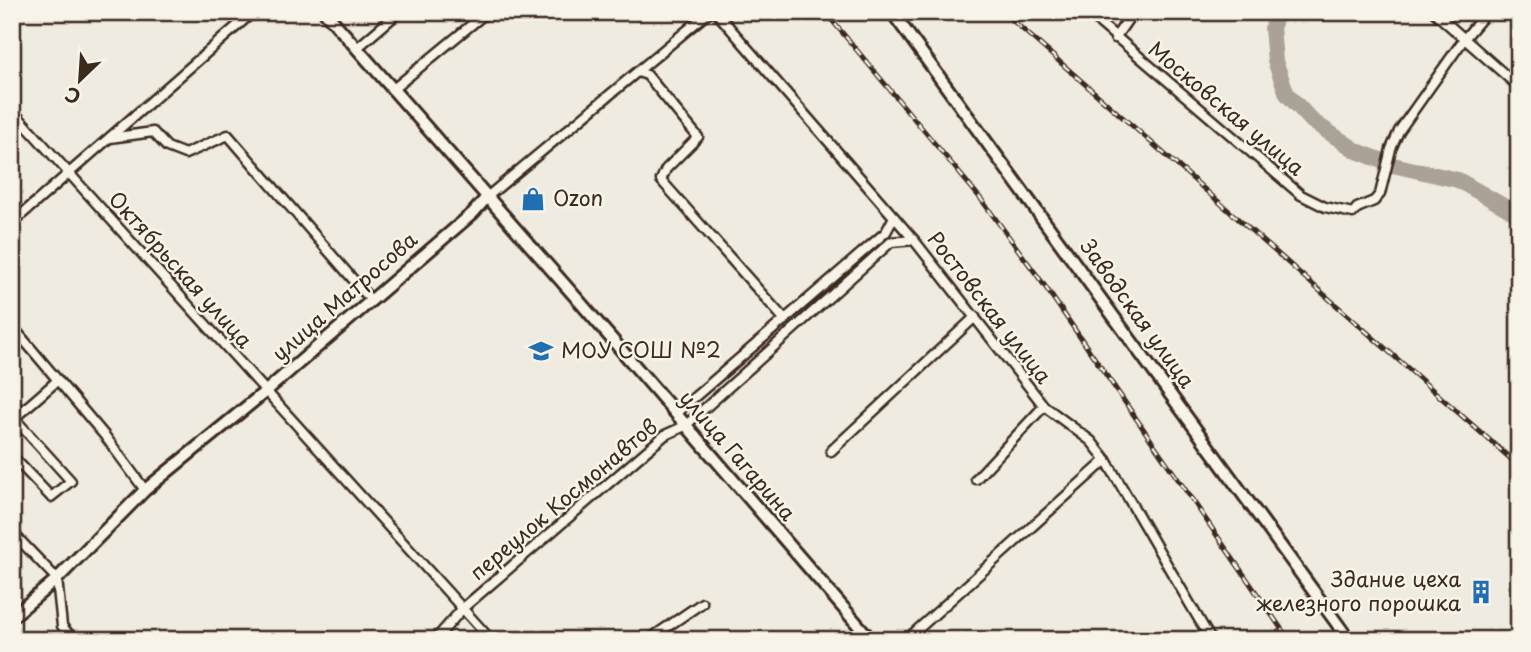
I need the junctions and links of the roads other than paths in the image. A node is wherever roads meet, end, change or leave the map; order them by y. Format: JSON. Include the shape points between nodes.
{"nodes":[{"id":1,"x":253,"y":12,"type":"edge"},
{"id":2,"x":325,"y":12,"type":"edge"},
{"id":3,"x":399,"y":12,"type":"edge"},
{"id":4,"x":486,"y":12,"type":"edge"},
{"id":5,"x":515,"y":12,"type":"edge"},
{"id":6,"x":522,"y":12,"type":"edge"},
{"id":7,"x":709,"y":12,"type":"edge"},
{"id":8,"x":716,"y":12,"type":"edge"},
{"id":9,"x":892,"y":12,"type":"edge"},
{"id":10,"x":1087,"y":12,"type":"edge"},
{"id":11,"x":1133,"y":12,"type":"edge"},
{"id":12,"x":1434,"y":12,"type":"edge"},
{"id":13,"x":1488,"y":12,"type":"edge"},
{"id":14,"x":1115,"y":38,"type":"junction"},
{"id":15,"x":1464,"y":39,"type":"junction"},
{"id":16,"x":356,"y":48,"type":"junction"},
{"id":17,"x":638,"y":72,"type":"junction"},
{"id":18,"x":1519,"y":87,"type":"edge"},
{"id":19,"x":392,"y":90,"type":"junction"},
{"id":20,"x":12,"y":110,"type":"edge"},
{"id":21,"x":110,"y":138,"type":"junction"},
{"id":22,"x":69,"y":173,"type":"junction"},
{"id":23,"x":487,"y":197,"type":"junction"},
{"id":24,"x":894,"y":217,"type":"junction"},
{"id":25,"x":12,"y":223,"type":"edge"},
{"id":26,"x":914,"y":240,"type":"junction"},
{"id":27,"x":370,"y":299,"type":"junction"},
{"id":28,"x":975,"y":317,"type":"junction"},
{"id":29,"x":785,"y":320,"type":"junction"},
{"id":30,"x":12,"y":326,"type":"edge"},
{"id":31,"x":58,"y":380,"type":"junction"},
{"id":32,"x":266,"y":391,"type":"junction"},
{"id":33,"x":1044,"y":406,"type":"junction"},
{"id":34,"x":675,"y":414,"type":"junction"},
{"id":35,"x":13,"y":419,"type":"edge"},
{"id":36,"x":685,"y":426,"type":"junction"},
{"id":37,"x":831,"y":451,"type":"dead end"},
{"id":38,"x":12,"y":456,"type":"edge"},
{"id":39,"x":1107,"y":460,"type":"junction"},
{"id":40,"x":976,"y":479,"type":"dead end"},
{"id":41,"x":145,"y":490,"type":"junction"},
{"id":42,"x":12,"y":532,"type":"edge"},
{"id":43,"x":57,"y":579,"type":"junction"},
{"id":44,"x":702,"y":603,"type":"dead end"},
{"id":45,"x":463,"y":608,"type":"junction"},
{"id":46,"x":12,"y":617,"type":"edge"},
{"id":47,"x":74,"y":640,"type":"edge"},
{"id":48,"x":435,"y":640,"type":"edge"},
{"id":49,"x":491,"y":640,"type":"edge"},
{"id":50,"x":648,"y":640,"type":"edge"},
{"id":51,"x":871,"y":640,"type":"edge"},
{"id":52,"x":906,"y":640,"type":"edge"},
{"id":53,"x":1211,"y":640,"type":"edge"},
{"id":54,"x":1349,"y":640,"type":"edge"}],
"edges":[{"from":1,"to":21,"type":"street"},
{"from":2,"to":16,"type":"main road","name":"улица Гагарина"},
{"from":3,"to":16,"type":"street"},
{"from":4,"to":19,"type":"street"},
{"from":5,"to":6,"type":"street","via":[[518,16]]},
{"from":7,"to":17,"type":"street","name":"улица Матросова"},
{"from":8,"to":24,"type":"street","name":"Ростовская улица"},
{"from":9,"to":54,"type":"main road","name":"Заводская улица"},
{"from":10,"to":14,"type":"street","name":"Московская улица"},
{"from":11,"to":14,"type":"street"},
{"from":12,"to":15,"type":"street"},
{"from":13,"to":15,"type":"street"},
{"from":14,"to":15,"type":"street","name":"Московская улица","via":[[1301,195],[1353,213],[1380,194],[1399,131]]},
{"from":15,"to":18,"type":"street"},
{"from":16,"to":19,"type":"main road","name":"улица Гагарина"},
{"from":17,"to":23,"type":"street","name":"улица Матросова"},
{"from":17,"to":29,"type":"street","via":[[647,75],[698,137],[661,180]]},
{"from":19,"to":23,"type":"main road","name":"улица Гагарина"},
{"from":20,"to":22,"type":"street","name":"Октябрьская улица"},
{"from":21,"to":22,"type":"street"},
{"from":21,"to":27,"type":"street","via":[[153,132],[167,147],[185,154],[228,135]]},
{"from":22,"to":25,"type":"street"},
{"from":22,"to":32,"type":"street","name":"Октябрьская улица"},
{"from":23,"to":27,"type":"main road","name":"улица Матросова"},
{"from":23,"to":34,"type":"main road","name":"улица Гагарина"},
{"from":24,"to":26,"type":"street","name":"Ростовская улица"},
{"from":24,"to":29,"type":"street","via":[[886,232]]},
{"from":26,"to":28,"type":"street","name":"Ростовская улица"},
{"from":26,"to":36,"type":"street","name":"переулок Космонавтов","via":[[891,242]]},
{"from":27,"to":32,"type":"main road","name":"улица Матросова"},
{"from":28,"to":33,"type":"street","name":"Ростовская улица"},
{"from":28,"to":37,"type":"street"},
{"from":29,"to":34,"type":"street"},
{"from":30,"to":31,"type":"street"},
{"from":31,"to":35,"type":"street"},
{"from":31,"to":41,"type":"street"},
{"from":32,"to":41,"type":"main road","name":"улица Матросова"},
{"from":32,"to":45,"type":"street","name":"Октябрьская улица"},
{"from":33,"to":39,"type":"street","name":"Ростовская улица","via":[[1091,441]]},
{"from":33,"to":40,"type":"street"},
{"from":34,"to":36,"type":"main road","name":"улица Гагарина"},
{"from":35,"to":38,"type":"street","via":[[71,481],[51,498]]},
{"from":36,"to":45,"type":"street","name":"переулок Космонавтов","via":[[665,435]]},
{"from":36,"to":51,"type":"main road","name":"улица Гагарина"},
{"from":39,"to":52,"type":"street"},
{"from":39,"to":53,"type":"street","name":"Ростовская улица"},
{"from":41,"to":43,"type":"main road","name":"улица Матросова"},
{"from":42,"to":43,"type":"street"},
{"from":43,"to":46,"type":"main road","name":"улица Матросова"},
{"from":43,"to":47,"type":"street","via":[[62,626]]},
{"from":44,"to":50,"type":"street"},
{"from":45,"to":48,"type":"street","name":"переулок Космонавтов"},
{"from":45,"to":49,"type":"street","name":"Октябрьская улица"}]}
